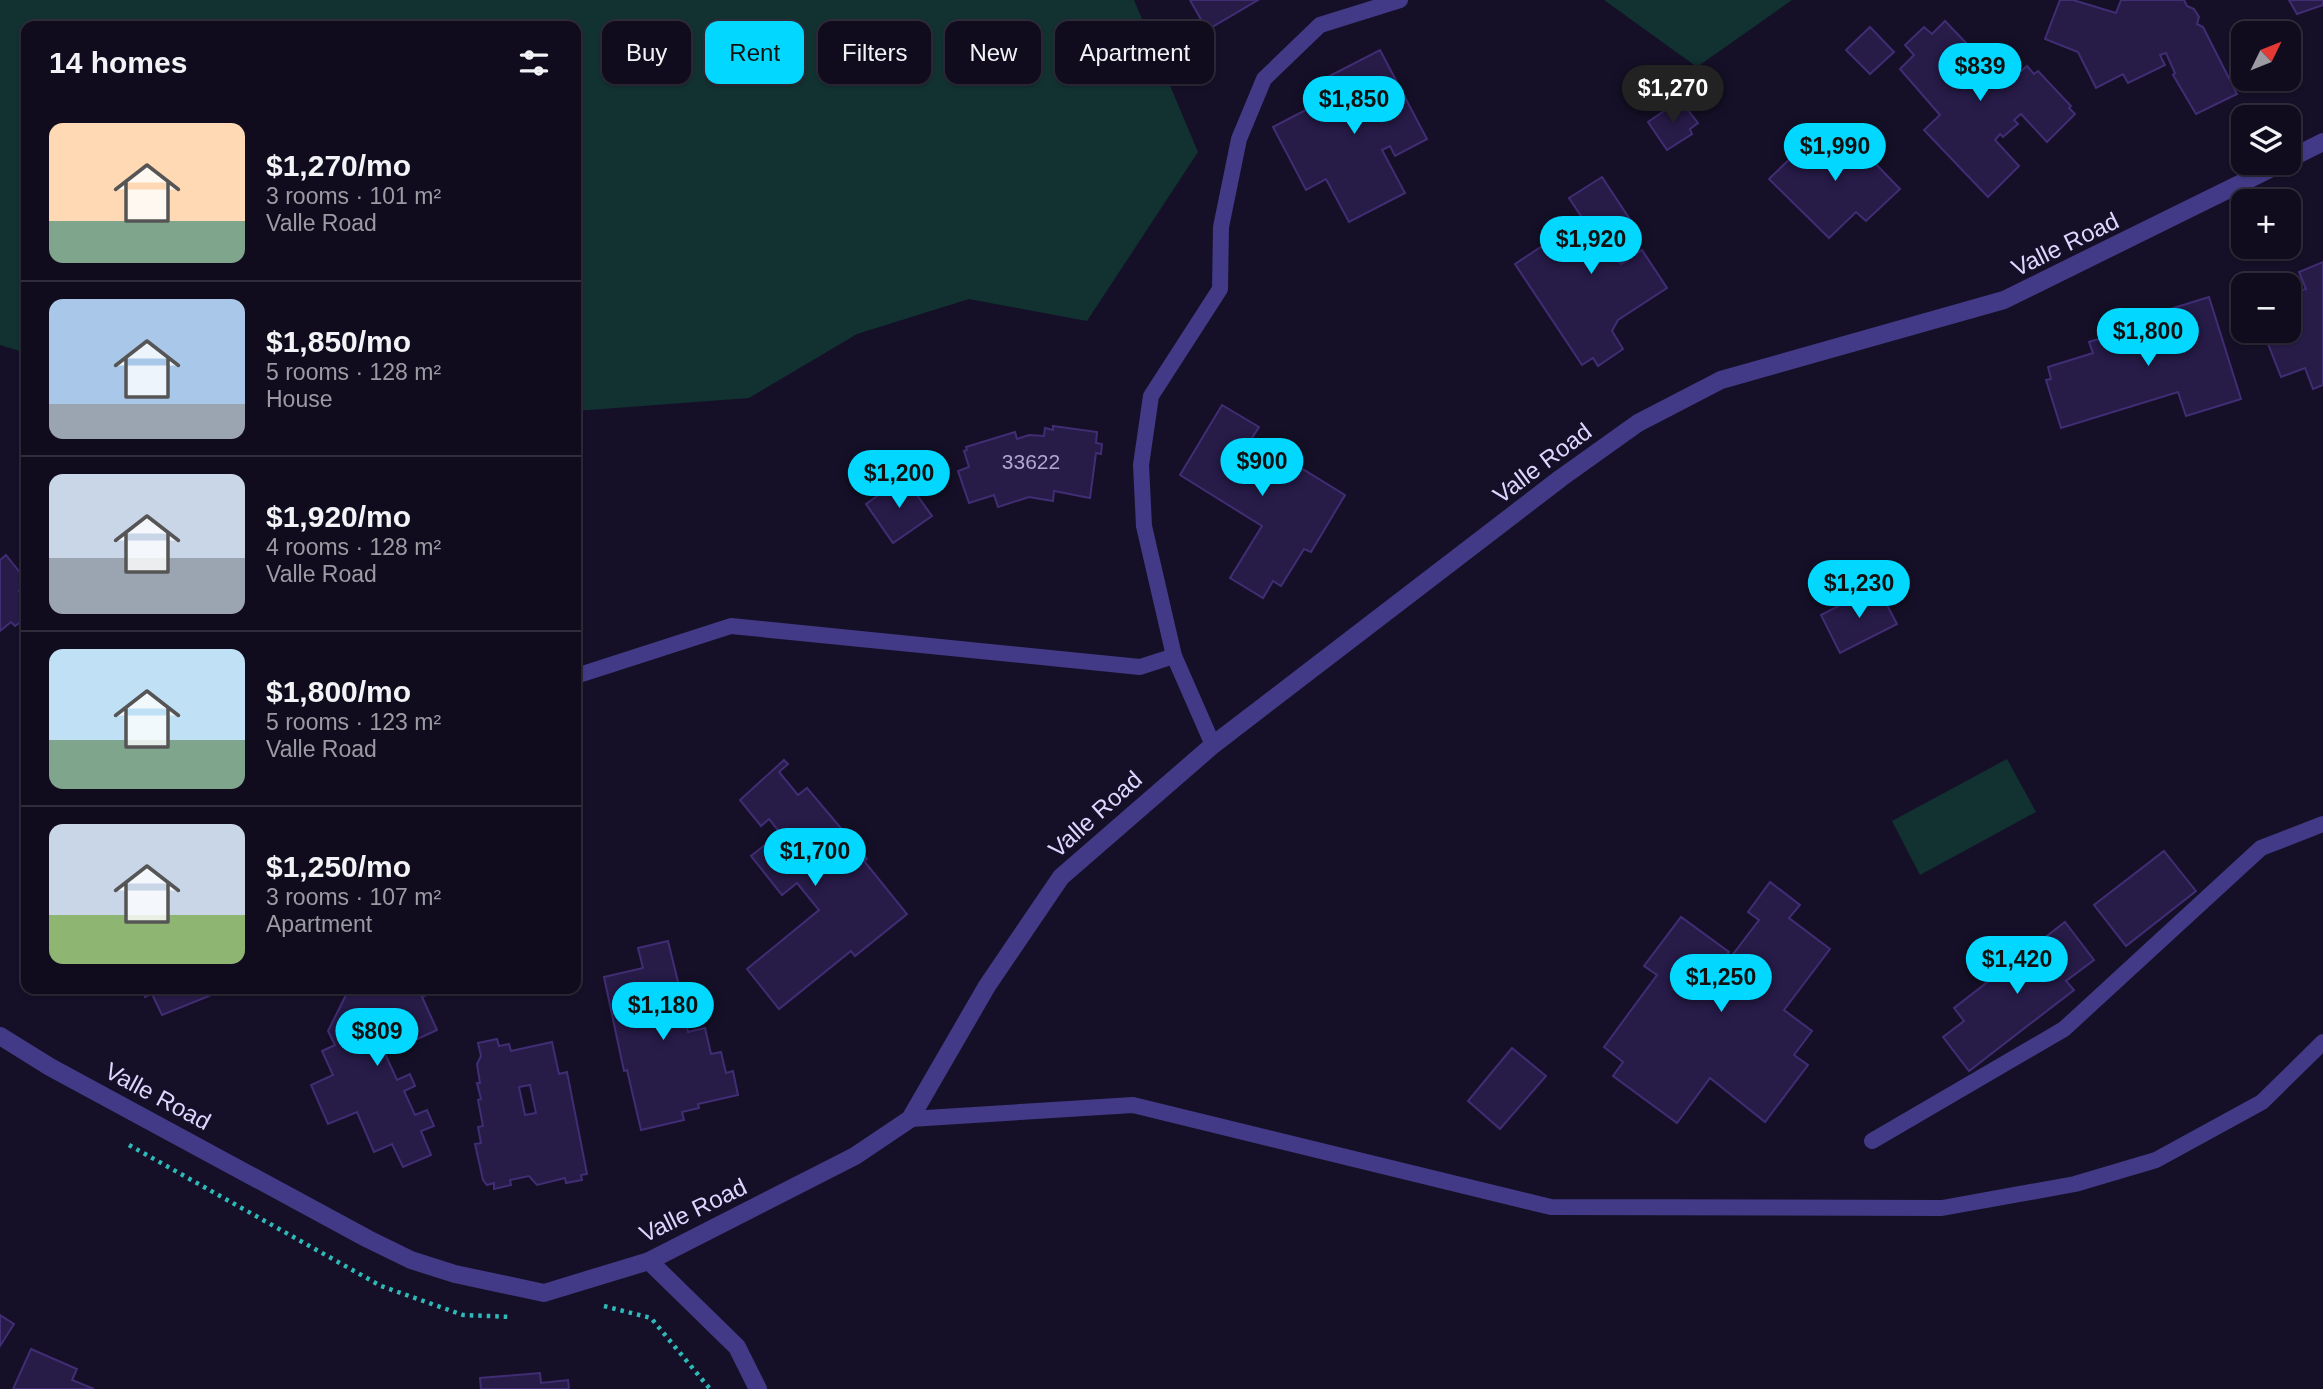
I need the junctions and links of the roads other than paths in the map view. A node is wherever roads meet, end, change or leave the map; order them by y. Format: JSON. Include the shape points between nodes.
{"nodes":[{"id":1,"x":1398,"y":0,"type":"edge"},
{"id":2,"x":2323,"y":142,"type":"edge"},
{"id":3,"x":2301,"y":153,"type":"edge"},
{"id":4,"x":2258,"y":175,"type":"edge"},
{"id":5,"x":1174,"y":656,"type":"junction"},
{"id":6,"x":581,"y":674,"type":"edge"},
{"id":7,"x":1213,"y":745,"type":"junction"},
{"id":8,"x":2323,"y":824,"type":"edge"},
{"id":9,"x":0,"y":1036,"type":"edge"},
{"id":10,"x":2323,"y":1042,"type":"edge"},
{"id":11,"x":910,"y":1119,"type":"junction"},
{"id":12,"x":1872,"y":1142,"type":"dead end"},
{"id":13,"x":649,"y":1261,"type":"junction"},
{"id":14,"x":758,"y":1389,"type":"edge"}],
"edges":[{"from":1,"to":5,"type":"lane","via":[[1320,25],[1264,79],[1239,139],[1221,227],[1220,289],[1151,396],[1141,465],[1144,526]]},
{"from":2,"to":3,"type":"street"},
{"from":4,"to":7,"type":"street","name":"Valle Road","via":[[2004,300],[1721,380],[1638,423]]},
{"from":5,"to":6,"type":"lane","via":[[1140,667],[731,626]]},
{"from":5,"to":7,"type":"lane"},
{"from":7,"to":11,"type":"street","name":"Valle Road","via":[[1061,877],[987,986]]},
{"from":8,"to":12,"type":"lane","via":[[2261,848],[2064,1029]]},
{"from":9,"to":13,"type":"street","name":"Valle Road","via":[[411,1259],[489,1283],[544,1293]]},
{"from":10,"to":11,"type":"lane","via":[[2262,1102],[2156,1160],[2075,1184],[1942,1208],[1551,1207],[1133,1105]]},
{"from":11,"to":13,"type":"street","name":"Valle Road","via":[[855,1156]]},
{"from":13,"to":14,"type":"street","via":[[737,1347]]}]}
